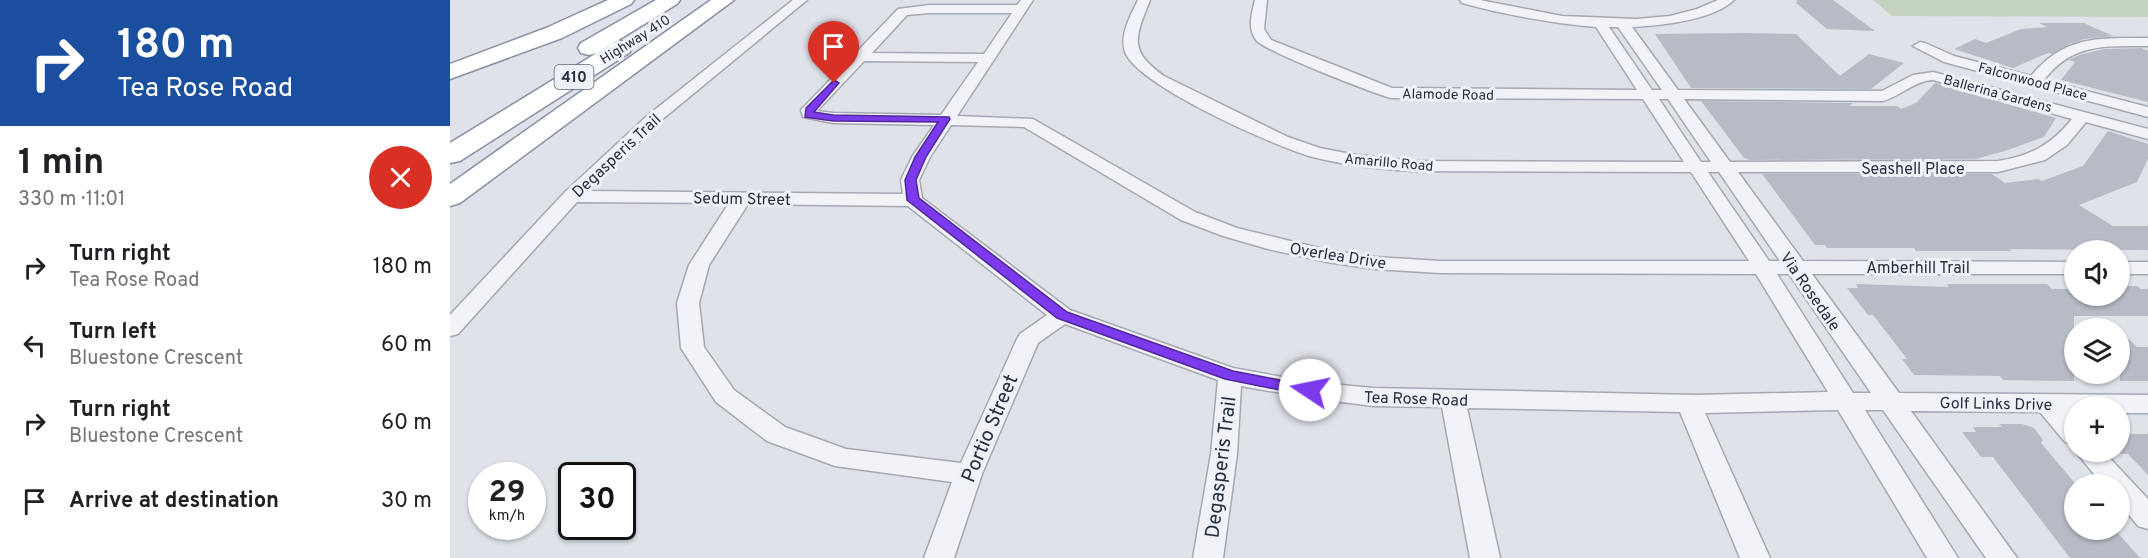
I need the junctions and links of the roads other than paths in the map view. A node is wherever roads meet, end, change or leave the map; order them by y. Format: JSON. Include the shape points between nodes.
{"nodes":[{"id":1,"x":624,"y":0,"type":"edge"},
{"id":2,"x":670,"y":0,"type":"edge"},
{"id":3,"x":699,"y":0,"type":"edge"},
{"id":4,"x":724,"y":0,"type":"edge"},
{"id":5,"x":801,"y":0,"type":"edge"},
{"id":6,"x":1144,"y":0,"type":"edge"},
{"id":7,"x":1261,"y":0,"type":"edge"},
{"id":8,"x":1466,"y":0,"type":"edge"},
{"id":9,"x":1728,"y":0,"type":"edge"},
{"id":10,"x":1024,"y":4,"type":"edge"},
{"id":11,"x":1600,"y":23,"type":"junction"},
{"id":12,"x":1622,"y":23,"type":"junction"},
{"id":13,"x":2148,"y":42,"type":"edge"},
{"id":14,"x":1920,"y":46,"type":"dead end"},
{"id":15,"x":859,"y":57,"type":"junction"},
{"id":16,"x":987,"y":58,"type":"junction"},
{"id":17,"x":450,"y":72,"type":"edge"},
{"id":18,"x":2034,"y":82,"type":"junction"},
{"id":19,"x":1661,"y":95,"type":"junction"},
{"id":20,"x":2148,"y":112,"type":"edge"},
{"id":21,"x":2083,"y":116,"type":"junction"},
{"id":22,"x":945,"y":119,"type":"junction"},
{"id":23,"x":450,"y":131,"type":"edge"},
{"id":24,"x":2148,"y":134,"type":"edge"},
{"id":25,"x":450,"y":155,"type":"edge"},
{"id":26,"x":1696,"y":167,"type":"junction"},
{"id":27,"x":1725,"y":167,"type":"junction"},
{"id":28,"x":572,"y":196,"type":"junction"},
{"id":29,"x":450,"y":197,"type":"edge"},
{"id":30,"x":742,"y":198,"type":"junction"},
{"id":31,"x":913,"y":200,"type":"junction"},
{"id":32,"x":1762,"y":266,"type":"junction"},
{"id":33,"x":1792,"y":266,"type":"junction"},
{"id":34,"x":2064,"y":268,"type":"edge"},
{"id":35,"x":2130,"y":268,"type":"edge"},
{"id":36,"x":2148,"y":268,"type":"edge"},
{"id":37,"x":1062,"y":315,"type":"junction"},
{"id":38,"x":450,"y":329,"type":"edge"},
{"id":39,"x":1230,"y":375,"type":"junction"},
{"id":40,"x":1453,"y":400,"type":"junction"},
{"id":41,"x":1845,"y":401,"type":"junction"},
{"id":42,"x":1890,"y":402,"type":"junction"},
{"id":43,"x":1689,"y":404,"type":"junction"},
{"id":44,"x":2047,"y":404,"type":"junction"},
{"id":45,"x":2148,"y":404,"type":"edge"},
{"id":46,"x":2064,"y":424,"type":"edge"},
{"id":47,"x":2098,"y":462,"type":"edge"},
{"id":48,"x":969,"y":474,"type":"junction"},
{"id":49,"x":2109,"y":474,"type":"edge"},
{"id":50,"x":2130,"y":498,"type":"edge"},
{"id":51,"x":2148,"y":518,"type":"edge"},
{"id":52,"x":939,"y":558,"type":"edge"},
{"id":53,"x":1208,"y":558,"type":"edge"},
{"id":54,"x":1485,"y":558,"type":"edge"},
{"id":55,"x":1755,"y":558,"type":"edge"},
{"id":56,"x":1943,"y":558,"type":"edge"},
{"id":57,"x":2002,"y":558,"type":"edge"}],
"edges":[{"from":1,"to":17,"type":"highway","via":[[554,33]]},
{"from":2,"to":23,"type":"highway","name":"Highway 410","number":"410"},
{"from":3,"to":25,"type":"highway","name":"Highway 410","number":"410"},
{"from":4,"to":29,"type":"highway"},
{"from":5,"to":28,"type":"street","name":"Degasperis Trail","via":[[653,119]]},
{"from":6,"to":26,"type":"street","name":"Amarillo Road","via":[[1129,39],[1131,53],[1142,67],[1212,106],[1308,150],[1403,166]]},
{"from":7,"to":19,"type":"street","name":"Alamode Road","via":[[1258,37],[1381,90],[1402,94]]},
{"from":8,"to":11,"type":"street","via":[[1520,14]]},
{"from":9,"to":12,"type":"street","via":[[1679,17]]},
{"from":10,"to":15,"type":"street","via":[[903,12]]},
{"from":10,"to":16,"type":"street"},
{"from":11,"to":12,"type":"street"},
{"from":11,"to":19,"type":"street","name":"Via Rosedale"},
{"from":12,"to":19,"type":"street","name":"Via Rosedale"},
{"from":13,"to":18,"type":"street","via":[[2094,45],[2070,51],[2054,60]]},
{"from":14,"to":18,"type":"street","name":"Falconwood Place","via":[[1949,59]]},
{"from":15,"to":16,"type":"street"},
{"from":15,"to":22,"type":"street","name":"Overlea Drive","via":[[809,114],[833,118]]},
{"from":16,"to":22,"type":"street"},
{"from":18,"to":20,"type":"street","name":"Falconwood Place"},
{"from":19,"to":21,"type":"street","name":"Ballerina Gardens","via":[[1883,96],[1894,94],[1916,76],[1936,76]]},
{"from":19,"to":26,"type":"street","name":"Via Rosedale"},
{"from":19,"to":27,"type":"street","name":"Via Rosedale"},
{"from":21,"to":24,"type":"street","name":"Ballerina Gardens"},
{"from":21,"to":27,"type":"street","name":"Seashell Place","via":[[2054,149],[2025,162],[1996,167]]},
{"from":22,"to":31,"type":"street","via":[[910,180]]},
{"from":22,"to":32,"type":"street","name":"Overlea Drive","via":[[1027,122],[1188,216],[1264,242],[1327,256],[1440,267]]},
{"from":26,"to":27,"type":"street","name":"Amarillo Road"},
{"from":26,"to":32,"type":"street","name":"Via Rosedale"},
{"from":27,"to":33,"type":"street","name":"Via Rosedale"},
{"from":28,"to":30,"type":"street","name":"Sedum Street"},
{"from":28,"to":38,"type":"street","name":"Degasperis Trail"},
{"from":30,"to":31,"type":"street","name":"Sedum Street"},
{"from":30,"to":48,"type":"street","via":[[699,265],[688,303],[693,348],[725,396],[776,434],[844,459]]},
{"from":31,"to":37,"type":"street","name":"Tea Rose Road"},
{"from":32,"to":33,"type":"street","name":"Amberhill Trail"},
{"from":32,"to":41,"type":"street","name":"Via Rosedale"},
{"from":33,"to":34,"type":"street","name":"Amberhill Trail"},
{"from":33,"to":42,"type":"street","name":"Via Rosedale"},
{"from":35,"to":36,"type":"street"},
{"from":37,"to":39,"type":"street","name":"Tea Rose Road"},
{"from":37,"to":48,"type":"street","name":"Portio Street","via":[[1028,339]]},
{"from":39,"to":40,"type":"street","name":"Tea Rose Road","via":[[1310,390]]},
{"from":39,"to":53,"type":"street","name":"Degasperis Trail","via":[[1224,454]]},
{"from":40,"to":43,"type":"street","name":"Tea Rose Road"},
{"from":40,"to":54,"type":"street"},
{"from":41,"to":42,"type":"street","name":"Golf Links Drive"},
{"from":41,"to":43,"type":"street","name":"Tea Rose Road"},
{"from":41,"to":56,"type":"street","name":"Via Rosedale"},
{"from":42,"to":44,"type":"street","name":"Golf Links Drive"},
{"from":42,"to":57,"type":"street","name":"Via Rosedale"},
{"from":43,"to":55,"type":"street"},
{"from":44,"to":45,"type":"street","name":"Golf Links Drive"},
{"from":44,"to":46,"type":"street"},
{"from":47,"to":49,"type":"street"},
{"from":48,"to":52,"type":"street","name":"Portio Street"},
{"from":50,"to":51,"type":"street"}]}
